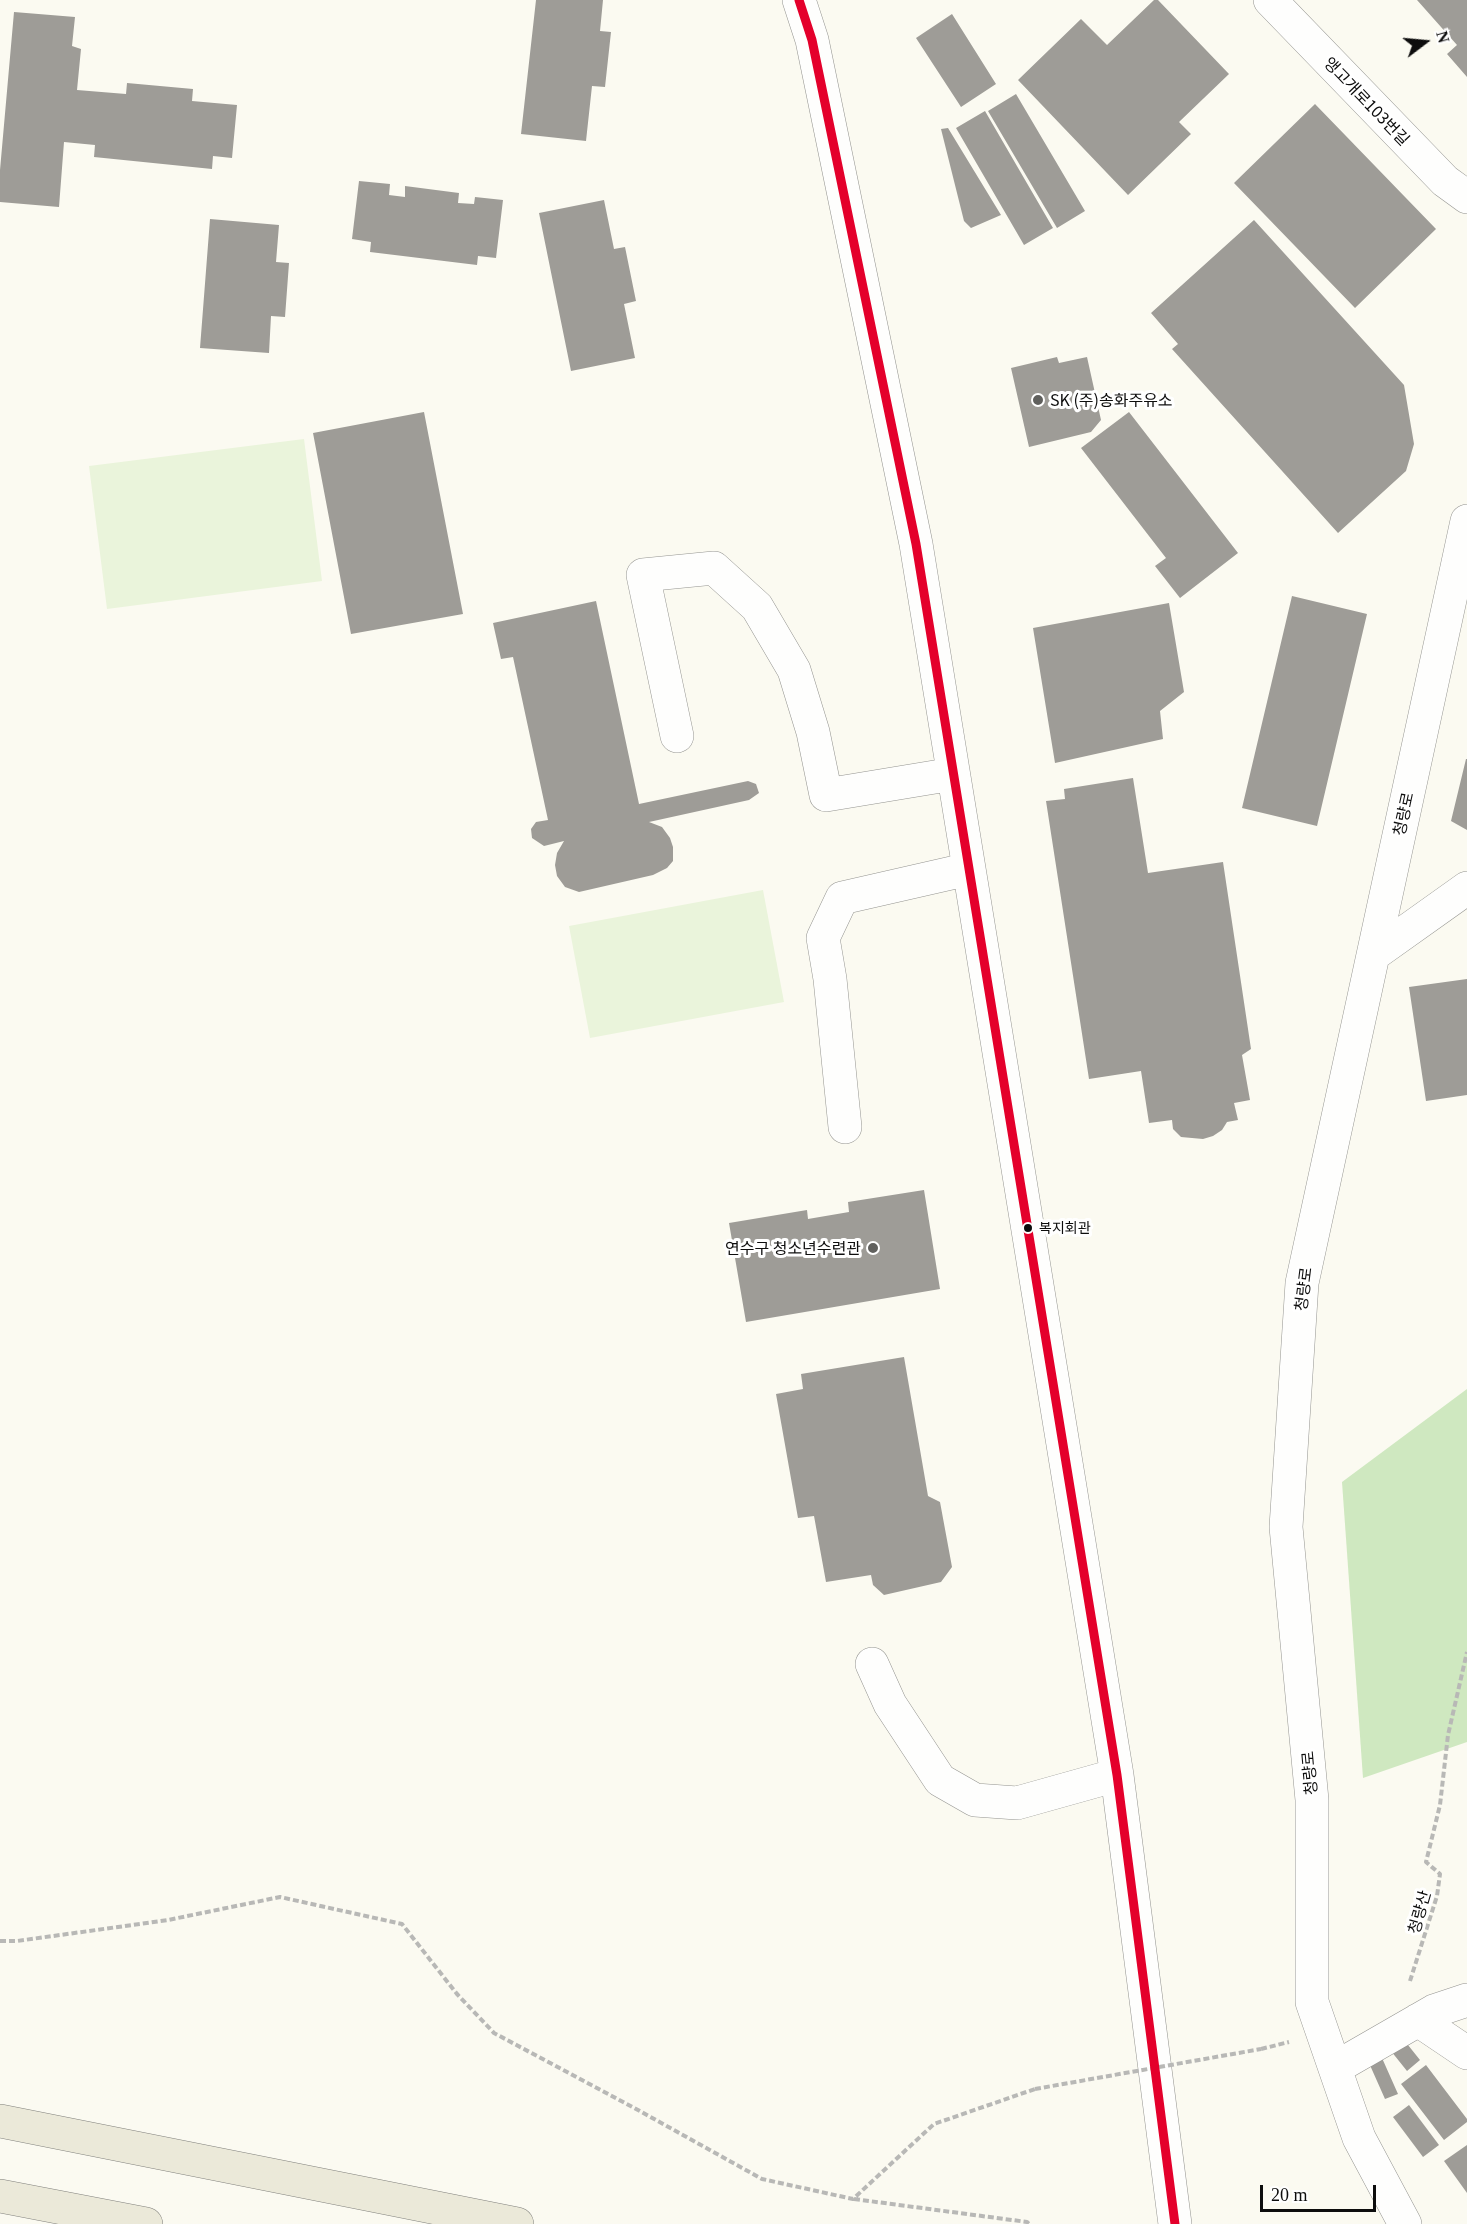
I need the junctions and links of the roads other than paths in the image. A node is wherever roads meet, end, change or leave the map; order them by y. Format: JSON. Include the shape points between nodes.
{"nodes":[{"id":1,"x":799,"y":0,"type":"edge"},
{"id":2,"x":1270,"y":0,"type":"edge"},
{"id":3,"x":1467,"y":197,"type":"edge"},
{"id":4,"x":1467,"y":521,"type":"edge"},
{"id":5,"x":677,"y":736,"type":"dead end"},
{"id":6,"x":953,"y":774,"type":"junction"},
{"id":7,"x":969,"y":869,"type":"junction"},
{"id":8,"x":1467,"y":888,"type":"edge"},
{"id":9,"x":1373,"y":955,"type":"junction"},
{"id":10,"x":845,"y":1127,"type":"dead end"},
{"id":11,"x":872,"y":1664,"type":"dead end"},
{"id":12,"x":1117,"y":1775,"type":"junction"},
{"id":13,"x":1467,"y":2000,"type":"edge"},
{"id":14,"x":1418,"y":2020,"type":"junction"},
{"id":15,"x":1467,"y":2053,"type":"edge"},
{"id":16,"x":1335,"y":2068,"type":"junction"},
{"id":17,"x":0,"y":2121,"type":"edge"},
{"id":18,"x":0,"y":2196,"type":"edge"},
{"id":19,"x":146,"y":2224,"type":"edge"},
{"id":20,"x":517,"y":2224,"type":"edge"},
{"id":21,"x":1176,"y":2224,"type":"edge"},
{"id":22,"x":1405,"y":2224,"type":"edge"}],
"edges":[{"from":1,"to":6,"type":"street","via":[[814,52],[916,544]]},
{"from":2,"to":3,"type":"street","name":"앵고개로103번길","via":[[1444,181]]},
{"from":4,"to":9,"type":"street","name":"청량로"},
{"from":5,"to":6,"type":"street","via":[[642,575],[714,568],[757,607],[794,670],[813,732],[826,795]]},
{"from":6,"to":7,"type":"street"},
{"from":7,"to":10,"type":"street","via":[[842,898],[823,938]]},
{"from":7,"to":12,"type":"street"},
{"from":8,"to":9,"type":"street"},
{"from":9,"to":16,"type":"street","name":"청량로","via":[[1302,1282],[1286,1527],[1312,1800],[1312,2002]]},
{"from":11,"to":12,"type":"street","via":[[890,1704],[940,1780],[975,1800],[1017,1803]]},
{"from":12,"to":21,"type":"street"},
{"from":13,"to":14,"type":"street"},
{"from":14,"to":15,"type":"street"},
{"from":14,"to":16,"type":"street"},
{"from":16,"to":22,"type":"street","name":"청량로","via":[[1359,2138]]},
{"from":17,"to":20,"type":"main road"},
{"from":18,"to":19,"type":"main road"}]}
